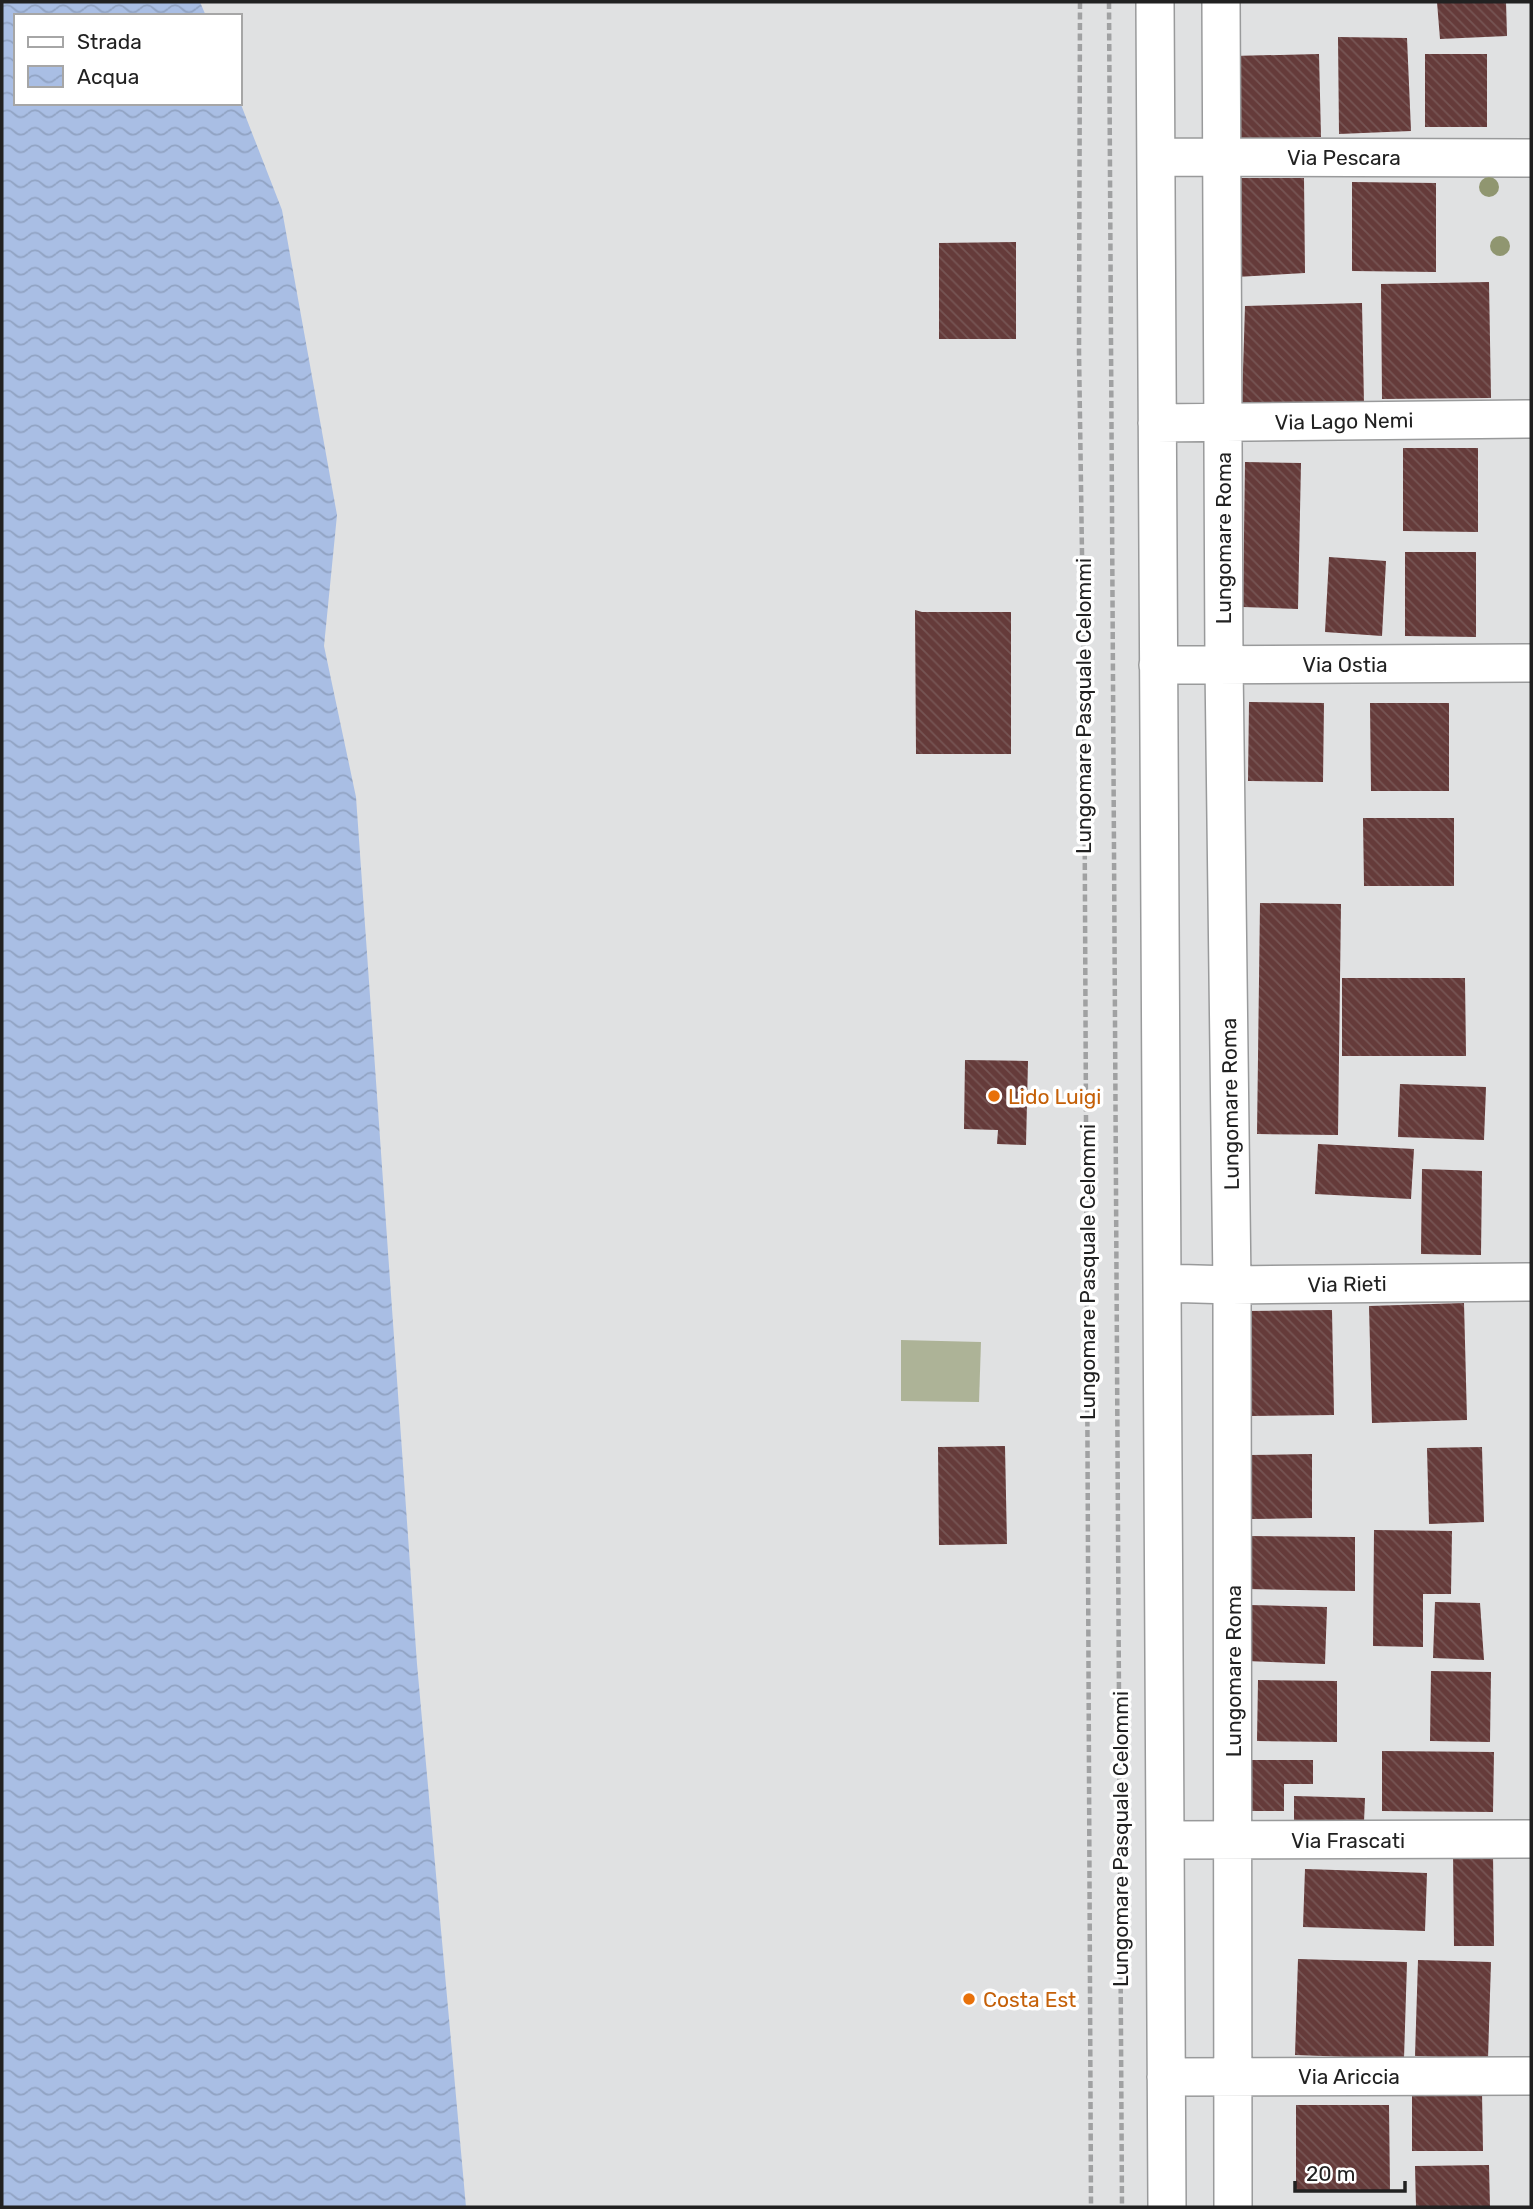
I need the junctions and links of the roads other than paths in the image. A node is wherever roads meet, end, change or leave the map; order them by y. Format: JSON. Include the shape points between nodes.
{"nodes":[{"id":1,"x":1155,"y":2,"type":"edge"},
{"id":2,"x":1221,"y":2,"type":"edge"},
{"id":3,"x":1156,"y":157,"type":"junction"},
{"id":4,"x":1223,"y":157,"type":"junction"},
{"id":5,"x":1531,"y":158,"type":"edge"},
{"id":6,"x":1531,"y":419,"type":"edge"},
{"id":7,"x":1157,"y":423,"type":"junction"},
{"id":8,"x":1223,"y":423,"type":"junction"},
{"id":9,"x":1531,"y":663,"type":"edge"},
{"id":10,"x":1158,"y":665,"type":"junction"},
{"id":11,"x":1224,"y":665,"type":"junction"},
{"id":12,"x":1531,"y":1282,"type":"edge"},
{"id":13,"x":1162,"y":1283,"type":"junction"},
{"id":14,"x":1232,"y":1285,"type":"junction"},
{"id":15,"x":1531,"y":1839,"type":"edge"},
{"id":16,"x":1165,"y":1840,"type":"junction"},
{"id":17,"x":1233,"y":1841,"type":"junction"},
{"id":18,"x":1531,"y":2076,"type":"edge"},
{"id":19,"x":1166,"y":2077,"type":"junction"},
{"id":20,"x":1233,"y":2077,"type":"junction"},
{"id":21,"x":1167,"y":2207,"type":"edge"},
{"id":22,"x":1233,"y":2207,"type":"edge"}],
"edges":[{"from":1,"to":3,"type":"street","name":"Lungomare Pasquale Celommi"},
{"from":2,"to":4,"type":"street","name":"Lungomare Roma"},
{"from":3,"to":4,"type":"street","name":"Via Pescara"},
{"from":3,"to":7,"type":"street","name":"Lungomare Pasquale Celommi"},
{"from":4,"to":5,"type":"street","name":"Via Pescara"},
{"from":4,"to":8,"type":"street","name":"Lungomare Roma"},
{"from":6,"to":8,"type":"street","name":"Via Lago Nemi"},
{"from":7,"to":8,"type":"street","name":"Via Lago Nemi"},
{"from":7,"to":10,"type":"street","name":"Lungomare Pasquale Celommi"},
{"from":8,"to":11,"type":"street","name":"Lungomare Roma"},
{"from":9,"to":11,"type":"street","name":"Via Ostia"},
{"from":10,"to":11,"type":"street","name":"Via Ostia"},
{"from":10,"to":13,"type":"street","name":"Lungomare Pasquale Celommi"},
{"from":11,"to":14,"type":"street","name":"Lungomare Roma"},
{"from":12,"to":14,"type":"street","name":"Via Rieti"},
{"from":13,"to":14,"type":"street","name":"Via Rieti"},
{"from":13,"to":16,"type":"street","name":"Lungomare Pasquale Celommi"},
{"from":14,"to":17,"type":"street","name":"Lungomare Roma"},
{"from":15,"to":17,"type":"street","name":"Via Frascati"},
{"from":16,"to":17,"type":"street","name":"Via Frascati"},
{"from":16,"to":19,"type":"street","name":"Lungomare Pasquale Celommi"},
{"from":17,"to":20,"type":"street","name":"Lungomare Roma"},
{"from":18,"to":20,"type":"street","name":"Via Ariccia"},
{"from":19,"to":20,"type":"street","name":"Via Ariccia"},
{"from":19,"to":21,"type":"street","name":"Lungomare Pasquale Celommi"},
{"from":20,"to":22,"type":"street","name":"Lungomare Roma"}]}
